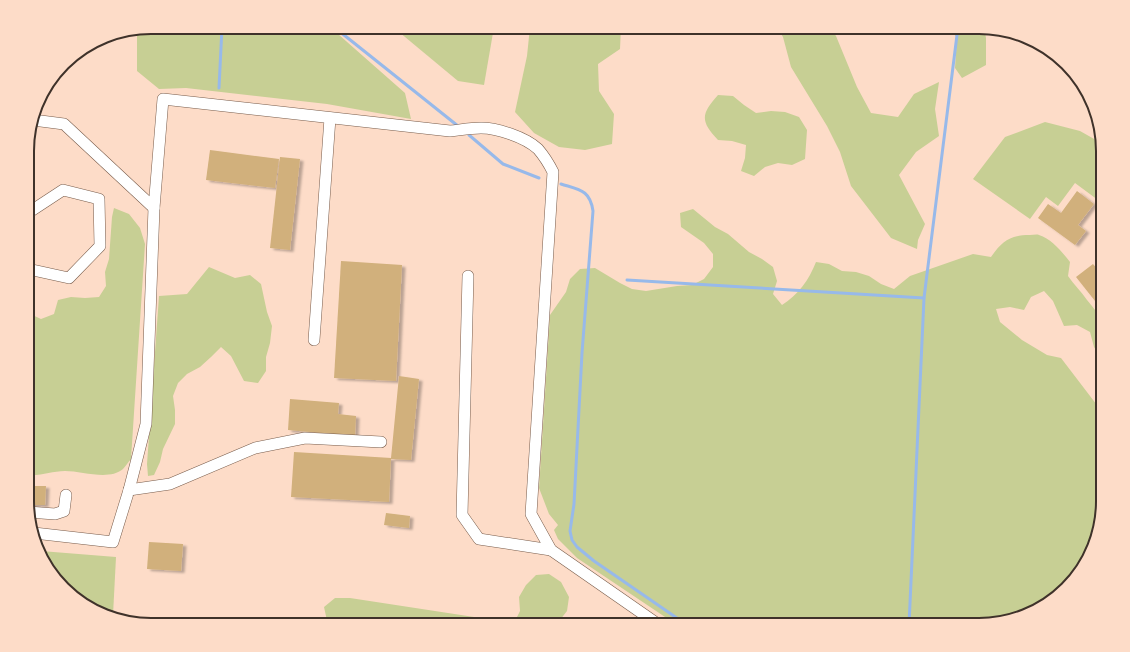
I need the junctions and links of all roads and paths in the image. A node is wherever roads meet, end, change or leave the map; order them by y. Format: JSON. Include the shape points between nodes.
{"nodes":[{"id":1,"x":330,"y":118,"type":"junction"},
{"id":2,"x":38,"y":121,"type":"edge"},
{"id":3,"x":154,"y":208,"type":"junction"},
{"id":4,"x":34,"y":209,"type":"edge"},
{"id":5,"x":34,"y":271,"type":"edge"},
{"id":6,"x":468,"y":276,"type":"dead end"},
{"id":7,"x":314,"y":340,"type":"dead end"},
{"id":8,"x":380,"y":442,"type":"dead end"},
{"id":9,"x":129,"y":490,"type":"junction"},
{"id":10,"x":66,"y":495,"type":"dead end"},
{"id":11,"x":35,"y":513,"type":"edge"},
{"id":12,"x":39,"y":534,"type":"edge"},
{"id":13,"x":551,"y":550,"type":"junction"},
{"id":14,"x":649,"y":618,"type":"edge"}],
"edges":[{"from":1,"to":3,"type":"lane","via":[[163,99]]},
{"from":1,"to":7,"type":"lane"},
{"from":1,"to":13,"type":"lane","via":[[450,131],[481,128],[497,130],[537,148],[553,172],[531,514]]},
{"from":2,"to":3,"type":"lane","via":[[64,124]]},
{"from":3,"to":9,"type":"lane","via":[[146,424]]},
{"from":4,"to":5,"type":"lane","via":[[63,190],[99,199],[100,246],[69,278]]},
{"from":6,"to":13,"type":"lane","via":[[462,515],[479,539]]},
{"from":8,"to":9,"type":"lane","via":[[305,438],[255,448],[170,484]]},
{"from":9,"to":12,"type":"lane","via":[[113,542]]},
{"from":10,"to":11,"type":"lane","via":[[64,511],[55,514]]},
{"from":13,"to":14,"type":"lane"}]}
